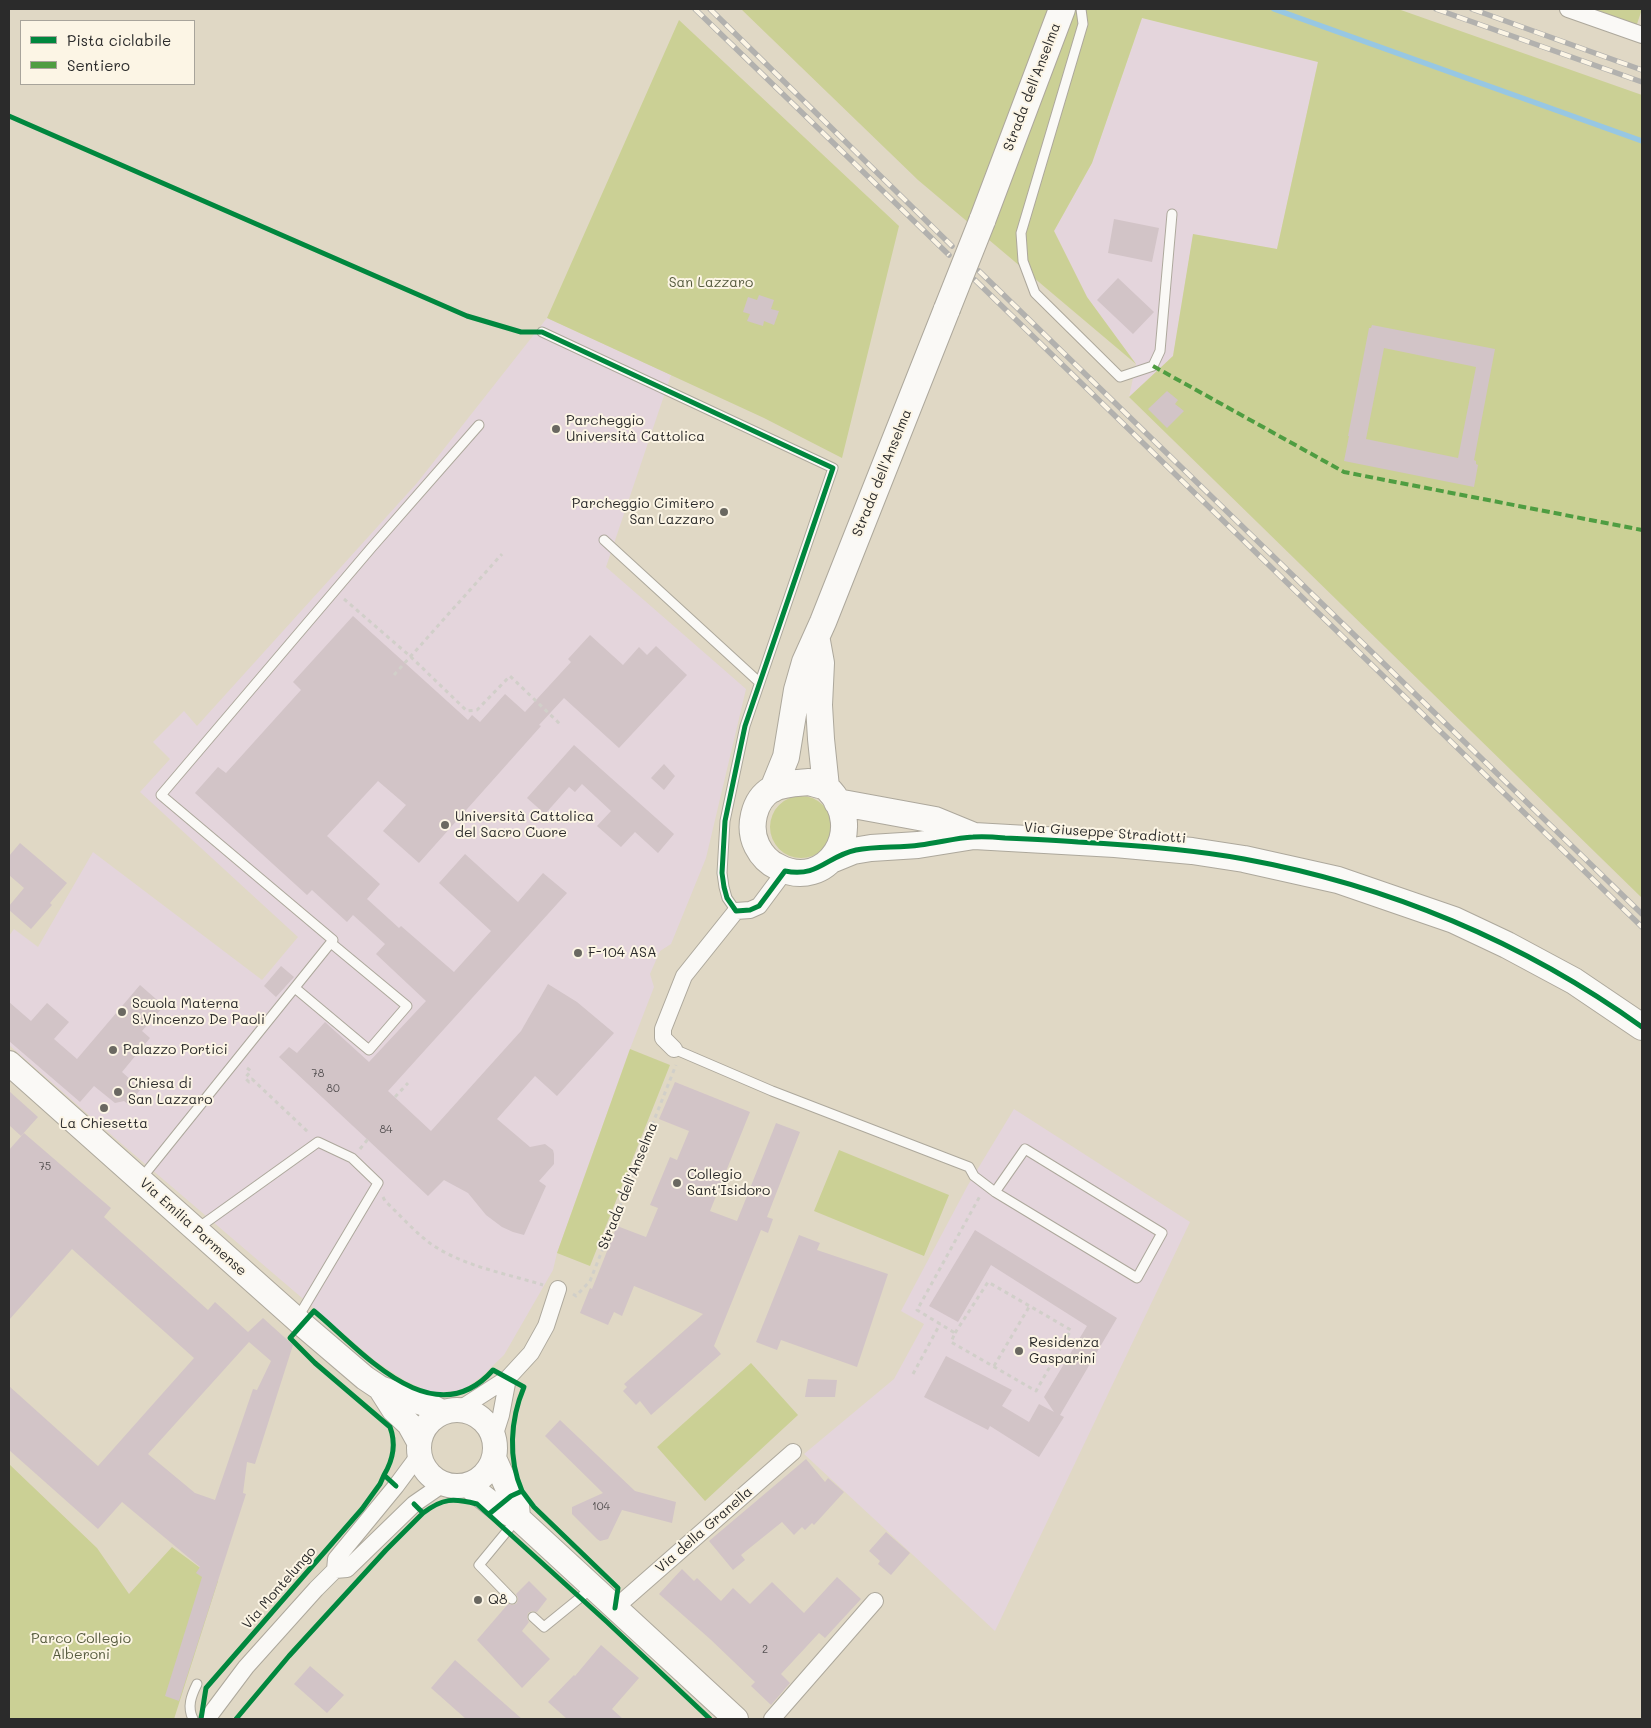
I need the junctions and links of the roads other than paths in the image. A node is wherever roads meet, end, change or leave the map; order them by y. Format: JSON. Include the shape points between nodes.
{"nodes":[{"id":1,"x":1062,"y":9,"type":"edge"},
{"id":2,"x":1082,"y":9,"type":"edge"},
{"id":3,"x":1568,"y":9,"type":"edge"},
{"id":4,"x":1585,"y":12,"type":"edge"},
{"id":5,"x":1642,"y":35,"type":"edge"},
{"id":6,"x":1172,"y":214,"type":"dead end"},
{"id":7,"x":542,"y":332,"type":"dead end"},
{"id":8,"x":479,"y":425,"type":"dead end"},
{"id":9,"x":604,"y":540,"type":"dead end"},
{"id":10,"x":817,"y":638,"type":"junction"},
{"id":11,"x":759,"y":682,"type":"junction"},
{"id":12,"x":773,"y":788,"type":"junction"},
{"id":13,"x":832,"y":794,"type":"junction"},
{"id":14,"x":974,"y":836,"type":"junction"},
{"id":15,"x":831,"y":860,"type":"junction"},
{"id":16,"x":785,"y":871,"type":"junction"},
{"id":17,"x":736,"y":911,"type":"junction"},
{"id":18,"x":332,"y":941,"type":"junction"},
{"id":19,"x":295,"y":988,"type":"junction"},
{"id":20,"x":1642,"y":1027,"type":"edge"},
{"id":21,"x":678,"y":1051,"type":"joint"},
{"id":22,"x":9,"y":1063,"type":"edge"},
{"id":23,"x":140,"y":1180,"type":"junction"},
{"id":24,"x":995,"y":1192,"type":"junction"},
{"id":25,"x":196,"y":1230,"type":"junction"},
{"id":26,"x":558,"y":1289,"type":"road end"},
{"id":27,"x":297,"y":1320,"type":"junction"},
{"id":28,"x":508,"y":1378,"type":"junction"},
{"id":29,"x":380,"y":1388,"type":"junction"},
{"id":30,"x":448,"y":1411,"type":"junction"},
{"id":31,"x":419,"y":1448,"type":"junction"},
{"id":32,"x":494,"y":1448,"type":"junction"},
{"id":33,"x":793,"y":1452,"type":"dead end"},
{"id":34,"x":443,"y":1484,"type":"junction"},
{"id":35,"x":468,"y":1485,"type":"junction"},
{"id":36,"x":518,"y":1518,"type":"junction"},
{"id":37,"x":335,"y":1570,"type":"junction"},
{"id":38,"x":592,"y":1588,"type":"junction"},
{"id":39,"x":512,"y":1599,"type":"dead end"},
{"id":40,"x":875,"y":1601,"type":"dead end"},
{"id":41,"x":614,"y":1608,"type":"junction"},
{"id":42,"x":533,"y":1618,"type":"dead end"},
{"id":43,"x":196,"y":1684,"type":"dead end"},
{"id":44,"x":193,"y":1719,"type":"edge"},
{"id":45,"x":207,"y":1719,"type":"edge"},
{"id":46,"x":736,"y":1719,"type":"edge"},
{"id":47,"x":772,"y":1719,"type":"edge"}],
"edges":[{"from":1,"to":10,"type":"main road","name":"Strada dell'Anselma","bridge":true},
{"from":2,"to":6,"type":"lane","via":[[1084,24],[1021,233],[1022,261],[1035,293],[1120,377],[1153,366],[1160,351]]},
{"from":3,"to":4,"type":"street"},
{"from":4,"to":5,"type":"street"},
{"from":7,"to":11,"type":"lane","via":[[834,468]]},
{"from":8,"to":18,"type":"lane","via":[[161,794]]},
{"from":9,"to":11,"type":"lane"},
{"from":10,"to":12,"type":"main road","name":"Strada dell'Anselma","via":[[805,662],[786,757]]},
{"from":10,"to":13,"type":"main road","via":[[821,663],[820,739]]},
{"from":11,"to":17,"type":"lane","via":[[745,726],[725,821],[722,873],[727,898]]},
{"from":12,"to":13,"type":"main road","via":[[809,782]]},
{"from":12,"to":16,"type":"main road","via":[[757,807],[753,834],[760,852],[771,864]]},
{"from":13,"to":14,"type":"main road","name":"Via Giuseppe Stradiotti","via":[[935,820]]},
{"from":13,"to":15,"type":"main road","via":[[844,818],[845,829],[843,840]]},
{"from":14,"to":15,"type":"main road","name":"Via Giuseppe Stradiotti","via":[[853,851]]},
{"from":14,"to":20,"type":"main road","name":"Via Giuseppe Stradiotti","via":[[1192,851],[1338,880],[1454,920],[1507,945],[1574,981]]},
{"from":15,"to":16,"type":"main road","via":[[802,873]]},
{"from":16,"to":17,"type":"street","via":[[759,906]]},
{"from":17,"to":21,"type":"street","via":[[684,976],[663,1028],[663,1038]]},
{"from":18,"to":19,"type":"lane"},
{"from":18,"to":19,"type":"lane","via":[[407,1006],[369,1050]]},
{"from":19,"to":23,"type":"lane"},
{"from":21,"to":24,"type":"lane","via":[[969,1167],[974,1176]]},
{"from":22,"to":23,"type":"main road","name":"Via Emilia Parmense"},
{"from":23,"to":25,"type":"main road","name":"Via Emilia Parmense"},
{"from":24,"to":24,"type":"lane","via":[[1136,1278],[1162,1233],[1025,1149]]},
{"from":25,"to":27,"type":"main road","name":"Via Emilia Parmense"},
{"from":25,"to":27,"type":"lane","via":[[318,1142],[352,1158],[378,1183]]},
{"from":26,"to":28,"type":"street","via":[[546,1326],[531,1353]]},
{"from":27,"to":29,"type":"main road","name":"Via Emilia Parmense"},
{"from":28,"to":30,"type":"street","via":[[463,1407]]},
{"from":28,"to":32,"type":"street"},
{"from":29,"to":30,"type":"main road","name":"Via Emilia Parmense"},
{"from":29,"to":31,"type":"main road","name":"Via Emilia Parmense","via":[[394,1410],[409,1424]]},
{"from":30,"to":31,"type":"main road","via":[[427,1424]]},
{"from":30,"to":32,"type":"main road","name":"Via Emilia Parmense","via":[[464,1410],[479,1416],[490,1428]]},
{"from":31,"to":34,"type":"main road","name":"Via Emilia Parmense","via":[[427,1473]]},
{"from":31,"to":37,"type":"street","name":"Via Montelungo","via":[[406,1474],[336,1559]]},
{"from":32,"to":35,"type":"main road","via":[[491,1467],[485,1475]]},
{"from":32,"to":36,"type":"main road","name":"Via Emilia Parmense","via":[[517,1505]]},
{"from":33,"to":41,"type":"street","name":"Via della Granella"},
{"from":34,"to":35,"type":"main road"},
{"from":34,"to":37,"type":"street","name":"Via Montelungo","via":[[414,1504],[347,1569]]},
{"from":35,"to":36,"type":"main road","name":"Via Emilia Parmense","via":[[497,1508]]},
{"from":36,"to":38,"type":"main road","name":"Via Emilia Parmense"},
{"from":36,"to":39,"type":"lane","via":[[479,1565]]},
{"from":37,"to":45,"type":"street","name":"Via Montelungo","via":[[246,1668]]},
{"from":38,"to":41,"type":"main road","name":"Via Emilia Parmense"},
{"from":38,"to":42,"type":"lane","via":[[544,1627]]},
{"from":40,"to":47,"type":"street"},
{"from":41,"to":46,"type":"main road","name":"Via Emilia Parmense"},
{"from":43,"to":44,"type":"lane","via":[[189,1712]]}]}
